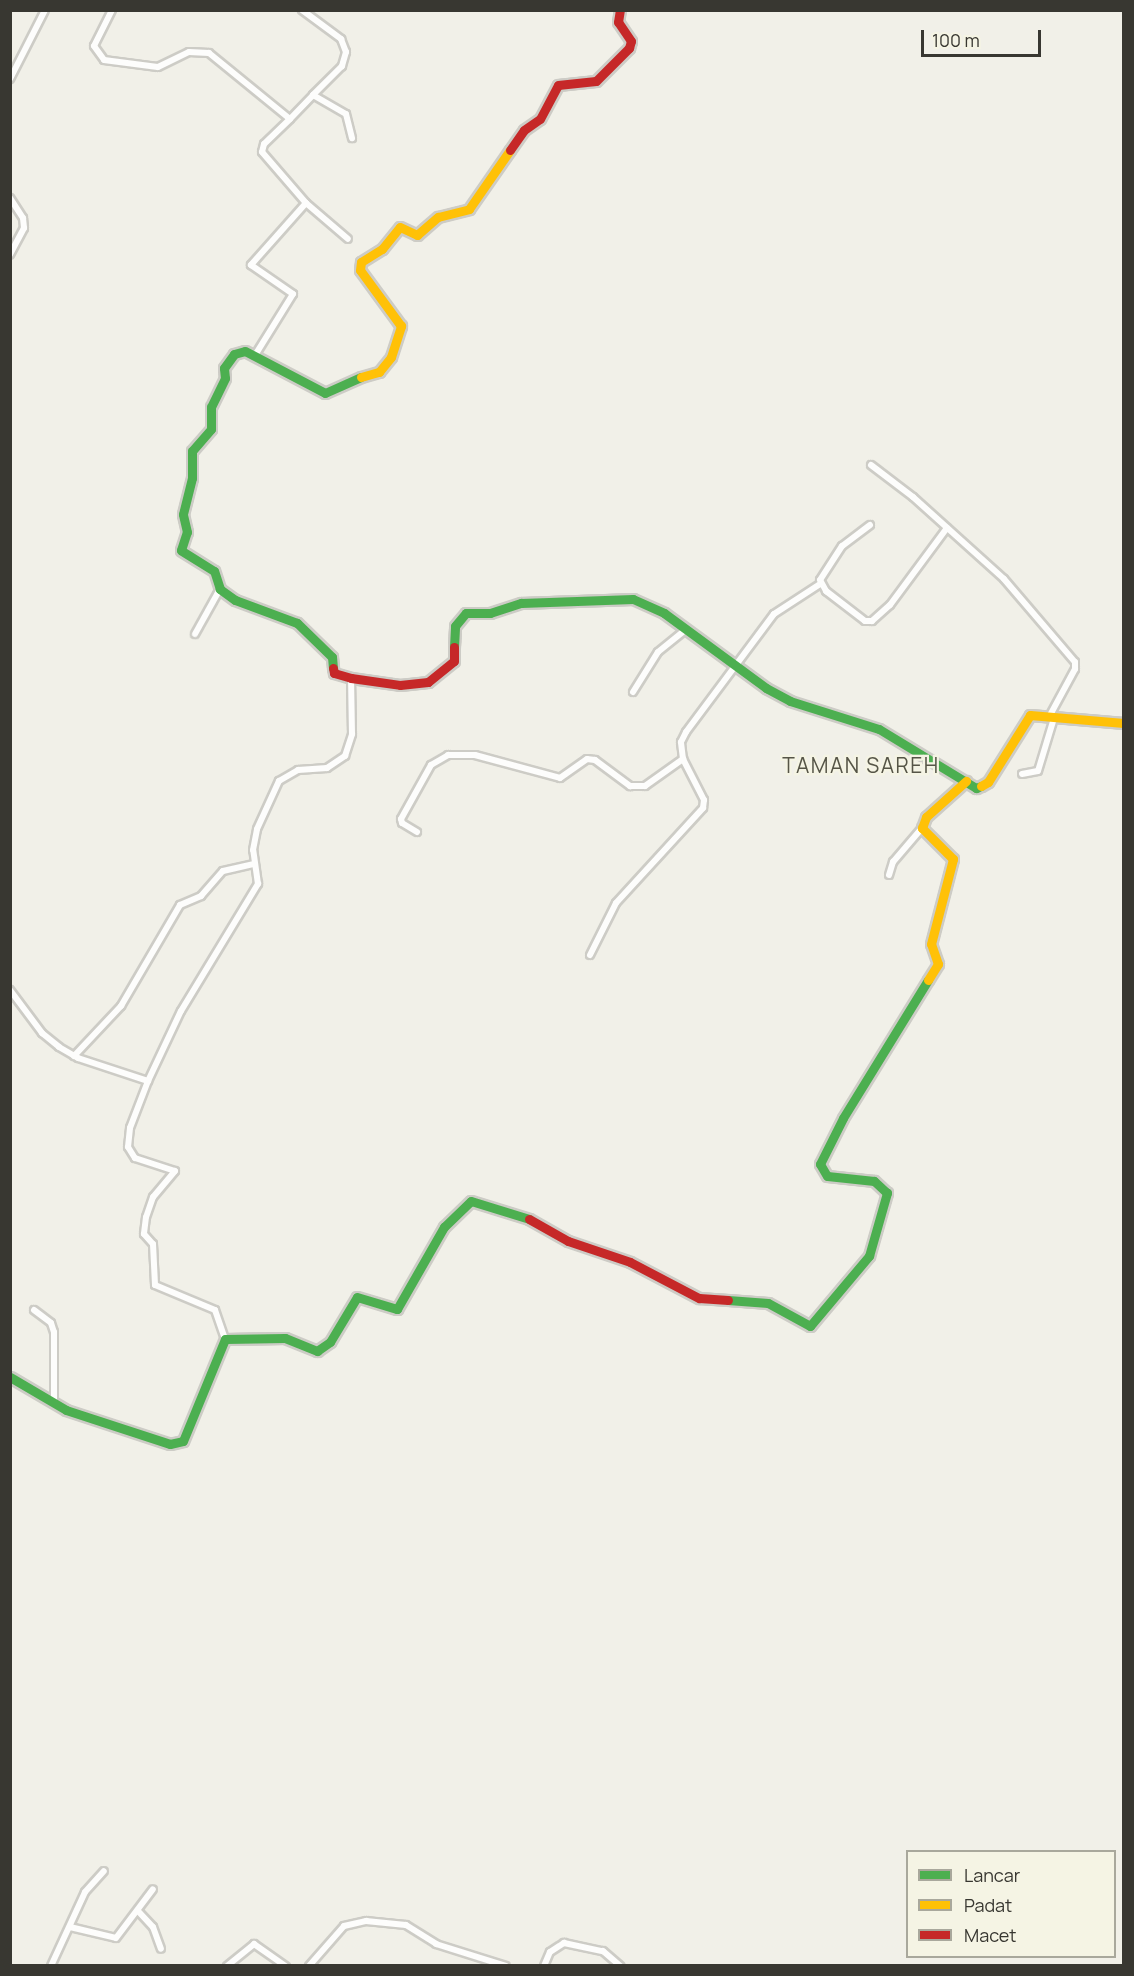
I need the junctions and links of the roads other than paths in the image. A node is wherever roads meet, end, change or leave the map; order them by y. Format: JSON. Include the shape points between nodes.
{"nodes":[{"id":1,"x":45,"y":10,"type":"edge"},
{"id":2,"x":112,"y":10,"type":"edge"},
{"id":3,"x":302,"y":10,"type":"edge"},
{"id":4,"x":620,"y":10,"type":"edge"},
{"id":5,"x":10,"y":79,"type":"edge"},
{"id":6,"x":313,"y":95,"type":"junction"},
{"id":7,"x":290,"y":119,"type":"junction"},
{"id":8,"x":352,"y":138,"type":"dead end"},
{"id":9,"x":10,"y":198,"type":"edge"},
{"id":10,"x":306,"y":203,"type":"junction"},
{"id":11,"x":348,"y":239,"type":"dead end"},
{"id":12,"x":10,"y":254,"type":"edge"},
{"id":13,"x":254,"y":357,"type":"junction"},
{"id":14,"x":871,"y":465,"type":"dead end"},
{"id":15,"x":870,"y":525,"type":"dead end"},
{"id":16,"x":947,"y":528,"type":"junction"},
{"id":17,"x":820,"y":584,"type":"junction"},
{"id":18,"x":220,"y":589,"type":"junction"},
{"id":19,"x":686,"y":629,"type":"junction"},
{"id":20,"x":195,"y":634,"type":"dead end"},
{"id":21,"x":735,"y":666,"type":"junction"},
{"id":22,"x":351,"y":678,"type":"junction"},
{"id":23,"x":633,"y":693,"type":"dead end"},
{"id":24,"x":1052,"y":718,"type":"junction"},
{"id":25,"x":1124,"y":723,"type":"edge"},
{"id":26,"x":683,"y":759,"type":"junction"},
{"id":27,"x":1022,"y":774,"type":"dead end"},
{"id":28,"x":966,"y":781,"type":"junction"},
{"id":29,"x":922,"y":828,"type":"junction"},
{"id":30,"x":417,"y":832,"type":"dead end"},
{"id":31,"x":254,"y":864,"type":"junction"},
{"id":32,"x":889,"y":875,"type":"dead end"},
{"id":33,"x":590,"y":955,"type":"dead end"},
{"id":34,"x":10,"y":990,"type":"edge"},
{"id":35,"x":74,"y":1056,"type":"junction"},
{"id":36,"x":148,"y":1081,"type":"junction"},
{"id":37,"x":34,"y":1310,"type":"dead end"},
{"id":38,"x":225,"y":1339,"type":"junction"},
{"id":39,"x":10,"y":1377,"type":"edge"},
{"id":40,"x":54,"y":1404,"type":"junction"},
{"id":41,"x":104,"y":1871,"type":"dead end"},
{"id":42,"x":153,"y":1889,"type":"dead end"},
{"id":43,"x":138,"y":1911,"type":"junction"},
{"id":44,"x":70,"y":1927,"type":"junction"},
{"id":45,"x":161,"y":1948,"type":"dead end"},
{"id":46,"x":51,"y":1965,"type":"edge"},
{"id":47,"x":226,"y":1965,"type":"edge"},
{"id":48,"x":286,"y":1965,"type":"edge"},
{"id":49,"x":309,"y":1965,"type":"edge"},
{"id":50,"x":506,"y":1965,"type":"edge"},
{"id":51,"x":544,"y":1965,"type":"edge"},
{"id":52,"x":620,"y":1965,"type":"edge"}],
"edges":[{"from":1,"to":5,"type":"street"},
{"from":2,"to":7,"type":"street","via":[[94,46],[104,60],[158,67],[189,52],[209,53]]},
{"from":3,"to":6,"type":"street","via":[[341,39],[346,52],[342,66]]},
{"from":4,"to":13,"type":"street","via":[[618,22],[631,40],[630,48],[596,81],[558,85],[540,119],[524,130],[469,209],[438,217],[417,235],[400,227],[382,249],[361,262],[360,270],[401,326],[391,357],[379,372],[343,382],[325,393],[292,372]]},
{"from":6,"to":7,"type":"street"},
{"from":6,"to":8,"type":"street","via":[[346,114]]},
{"from":7,"to":10,"type":"street","via":[[264,144],[262,152]]},
{"from":9,"to":12,"type":"street","via":[[23,218],[24,228]]},
{"from":10,"to":11,"type":"street"},
{"from":10,"to":13,"type":"street","via":[[251,263],[293,294]]},
{"from":13,"to":18,"type":"street","via":[[238,351],[226,364],[225,378],[212,407],[211,429],[190,455],[192,478],[183,514],[187,532],[181,548],[193,561],[214,572]]},
{"from":14,"to":16,"type":"street"},
{"from":15,"to":17,"type":"street","via":[[842,546],[829,562]]},
{"from":16,"to":17,"type":"street","via":[[890,605],[872,621],[855,615]]},
{"from":16,"to":24,"type":"street","via":[[1004,579],[1075,662],[1076,669]]},
{"from":17,"to":21,"type":"street","via":[[774,614]]},
{"from":18,"to":20,"type":"street"},
{"from":18,"to":22,"type":"street","via":[[245,606],[297,623],[332,657],[334,673]]},
{"from":19,"to":21,"type":"street"},
{"from":19,"to":22,"type":"street","via":[[664,613],[633,599],[512,604],[495,612],[460,616],[455,626],[454,661],[428,682],[416,686]]},
{"from":19,"to":23,"type":"street","via":[[658,652]]},
{"from":21,"to":26,"type":"street","via":[[681,739]]},
{"from":21,"to":28,"type":"street","via":[[790,701],[879,729]]},
{"from":22,"to":31,"type":"street","via":[[352,734],[345,756],[327,768],[298,770],[279,781],[257,829]]},
{"from":24,"to":25,"type":"street"},
{"from":24,"to":27,"type":"street","via":[[1038,771]]},
{"from":24,"to":28,"type":"street","via":[[1029,717],[986,784],[976,788]]},
{"from":26,"to":30,"type":"street","via":[[638,788],[595,760],[587,759],[560,778],[475,755],[438,757],[401,819]]},
{"from":26,"to":33,"type":"street","via":[[704,800],[703,808],[616,903]]},
{"from":28,"to":29,"type":"street","via":[[927,817]]},
{"from":29,"to":32,"type":"street","via":[[893,862]]},
{"from":29,"to":38,"type":"street","via":[[953,859],[946,898],[930,944],[938,964],[843,1118],[820,1164],[827,1176],[874,1181],[887,1193],[869,1256],[813,1324],[806,1326],[768,1303],[699,1298],[630,1263],[577,1246],[544,1226],[494,1205],[471,1201],[444,1227],[397,1309],[357,1297],[330,1342],[317,1351],[285,1338]]},
{"from":31,"to":35,"type":"street","via":[[223,871],[201,896],[180,905],[121,1006]]},
{"from":31,"to":36,"type":"street","via":[[258,884],[181,1011]]},
{"from":34,"to":35,"type":"street","via":[[42,1034]]},
{"from":35,"to":36,"type":"street"},
{"from":36,"to":38,"type":"street","via":[[130,1128],[128,1147],[135,1158],[175,1171],[147,1209],[144,1234],[153,1244],[155,1285],[215,1310]]},
{"from":37,"to":40,"type":"street","via":[[51,1323],[54,1332]]},
{"from":38,"to":40,"type":"street","via":[[183,1441],[170,1444]]},
{"from":39,"to":40,"type":"street"},
{"from":41,"to":44,"type":"street","via":[[85,1892]]},
{"from":42,"to":43,"type":"street"},
{"from":43,"to":44,"type":"street","via":[[113,1939]]},
{"from":43,"to":45,"type":"street","via":[[153,1927]]},
{"from":44,"to":46,"type":"street"},
{"from":47,"to":48,"type":"street","via":[[254,1944]]},
{"from":49,"to":50,"type":"street","via":[[344,1926],[366,1921],[405,1925],[436,1944]]},
{"from":51,"to":52,"type":"street","via":[[550,1952],[564,1943],[609,1953]]}]}
